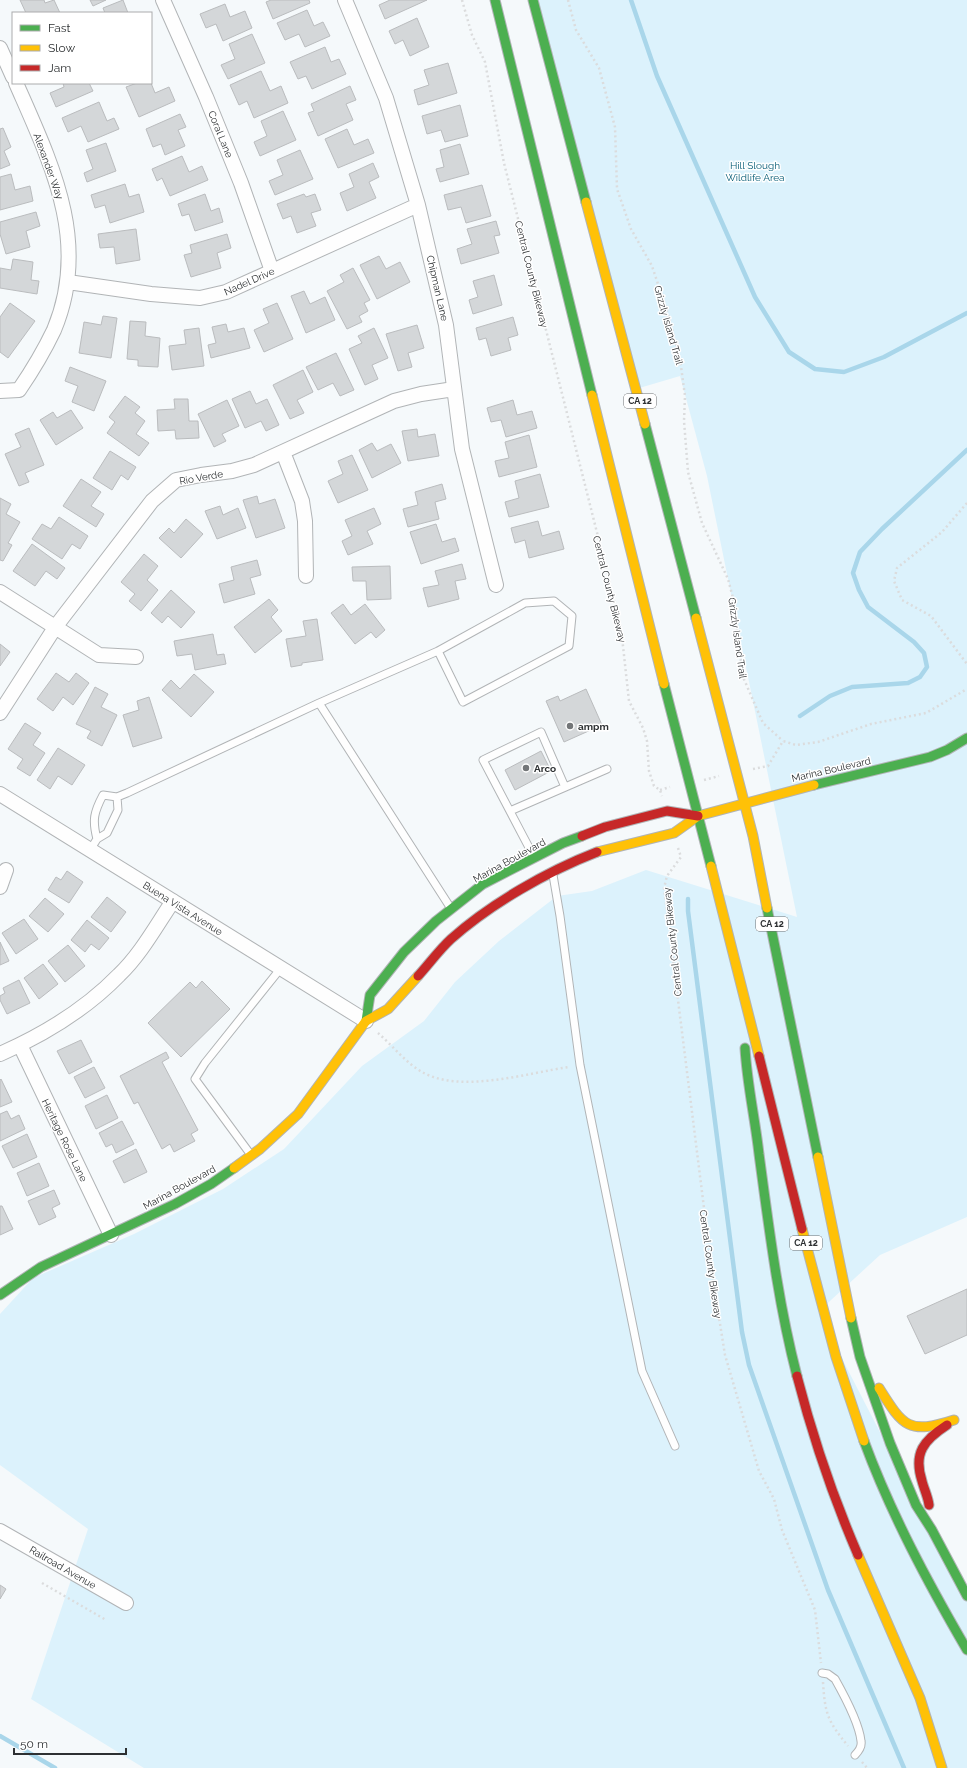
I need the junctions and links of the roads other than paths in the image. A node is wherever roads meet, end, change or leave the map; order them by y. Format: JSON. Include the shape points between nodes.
{"nodes":[{"id":1,"x":163,"y":0,"type":"edge"},
{"id":2,"x":345,"y":0,"type":"edge"},
{"id":3,"x":495,"y":0,"type":"edge"},
{"id":4,"x":533,"y":0,"type":"edge"},
{"id":5,"x":0,"y":48,"type":"edge"},
{"id":6,"x":12,"y":75,"type":"edge"},
{"id":7,"x":16,"y":84,"type":"edge"},
{"id":8,"x":418,"y":205,"type":"junction"},
{"id":9,"x":272,"y":271,"type":"junction"},
{"id":10,"x":68,"y":282,"type":"junction"},
{"id":11,"x":454,"y":389,"type":"junction"},
{"id":12,"x":0,"y":391,"type":"edge"},
{"id":13,"x":283,"y":452,"type":"junction"},
{"id":14,"x":306,"y":576,"type":"dead end"},
{"id":15,"x":496,"y":585,"type":"dead end"},
{"id":16,"x":0,"y":592,"type":"edge"},
{"id":17,"x":56,"y":626,"type":"junction"},
{"id":18,"x":438,"y":651,"type":"junction"},
{"id":19,"x":136,"y":657,"type":"dead end"},
{"id":20,"x":319,"y":703,"type":"junction"},
{"id":21,"x":0,"y":713,"type":"edge"},
{"id":22,"x":967,"y":738,"type":"edge"},
{"id":23,"x":607,"y":769,"type":"dead end"},
{"id":24,"x":565,"y":787,"type":"junction"},
{"id":25,"x":0,"y":794,"type":"edge"},
{"id":26,"x":118,"y":797,"type":"junction"},
{"id":27,"x":745,"y":803,"type":"junction"},
{"id":28,"x":510,"y":811,"type":"junction"},
{"id":29,"x":698,"y":816,"type":"junction"},
{"id":30,"x":93,"y":844,"type":"junction"},
{"id":31,"x":534,"y":857,"type":"junction"},
{"id":32,"x":6,"y":870,"type":"dead end"},
{"id":33,"x":552,"y":873,"type":"junction"},
{"id":34,"x":0,"y":887,"type":"edge"},
{"id":35,"x":510,"y":896,"type":"junction"},
{"id":36,"x":173,"y":901,"type":"junction"},
{"id":37,"x":451,"y":909,"type":"junction"},
{"id":38,"x":281,"y":968,"type":"junction"},
{"id":39,"x":744,"y":995,"type":"junction"},
{"id":40,"x":366,"y":1021,"type":"junction"},
{"id":41,"x":20,"y":1045,"type":"junction"},
{"id":42,"x":0,"y":1054,"type":"edge"},
{"id":43,"x":251,"y":1156,"type":"junction"},
{"id":44,"x":111,"y":1235,"type":"junction"},
{"id":45,"x":0,"y":1294,"type":"edge"},
{"id":46,"x":860,"y":1357,"type":"junction"},
{"id":47,"x":675,"y":1446,"type":"dead end"},
{"id":48,"x":932,"y":1530,"type":"junction"},
{"id":49,"x":0,"y":1531,"type":"edge"},
{"id":50,"x":967,"y":1596,"type":"edge"},
{"id":51,"x":126,"y":1603,"type":"dead end"},
{"id":52,"x":967,"y":1650,"type":"edge"},
{"id":53,"x":822,"y":1673,"type":"road end"},
{"id":54,"x":855,"y":1755,"type":"road end"},
{"id":55,"x":942,"y":1768,"type":"edge"}],
"edges":[{"from":1,"to":9,"type":"street","name":"Coral Lane","via":[[241,183]]},
{"from":2,"to":8,"type":"street","name":"Chipman Lane","via":[[386,98]]},
{"from":3,"to":29,"type":"main road","number":"CA 12"},
{"from":4,"to":27,"type":"main road","number":"CA 12"},
{"from":5,"to":6,"type":"street"},
{"from":7,"to":10,"type":"street","name":"Alexander Way","via":[[54,172],[65,210],[69,243]]},
{"from":8,"to":9,"type":"street","name":"Nadel Drive"},
{"from":8,"to":11,"type":"street","name":"Chipman Lane","via":[[441,296]]},
{"from":9,"to":10,"type":"street","name":"Nadel Drive","via":[[226,292],[200,298]]},
{"from":10,"to":12,"type":"street","name":"Alexander Way","via":[[54,330],[38,360],[19,390]]},
{"from":11,"to":13,"type":"street","name":"Rio Verde","via":[[394,401]]},
{"from":11,"to":15,"type":"street","name":"Chipman Lane","via":[[462,449]]},
{"from":13,"to":14,"type":"street","via":[[302,501]]},
{"from":13,"to":17,"type":"street","name":"Rio Verde","via":[[254,465],[232,471],[176,480],[152,501]]},
{"from":16,"to":17,"type":"street"},
{"from":17,"to":19,"type":"street","via":[[99,655]]},
{"from":17,"to":21,"type":"street","name":"Rio Verde"},
{"from":18,"to":18,"type":"lane","via":[[463,702],[569,646],[572,616],[554,601],[525,603]]},
{"from":18,"to":20,"type":"lane"},
{"from":20,"to":26,"type":"lane"},
{"from":20,"to":37,"type":"lane"},
{"from":22,"to":27,"type":"main road","name":"Marina Boulevard","via":[[930,757]]},
{"from":23,"to":24,"type":"lane"},
{"from":24,"to":28,"type":"lane"},
{"from":24,"to":28,"type":"lane","via":[[541,732],[483,760]]},
{"from":25,"to":30,"type":"street","name":"Buena Vista Avenue"},
{"from":26,"to":30,"type":"lane","via":[[118,810],[107,833]]},
{"from":26,"to":30,"type":"lane","via":[[103,795],[93,823]]},
{"from":27,"to":29,"type":"main road","name":"Marina Boulevard"},
{"from":27,"to":46,"type":"main road","number":"CA 12","via":[[840,1273]]},
{"from":28,"to":31,"type":"lane"},
{"from":29,"to":31,"type":"main road","name":"Marina Boulevard","via":[[667,811],[605,827]]},
{"from":29,"to":33,"type":"main road","name":"Marina Boulevard","via":[[674,833],[598,852]]},
{"from":29,"to":39,"type":"main road","number":"CA 12"},
{"from":30,"to":36,"type":"street","name":"Buena Vista Avenue"},
{"from":31,"to":35,"type":"main road","via":[[537,868]]},
{"from":31,"to":37,"type":"main road","name":"Marina Boulevard","via":[[484,884]]},
{"from":32,"to":34,"type":"street"},
{"from":33,"to":35,"type":"main road","name":"Marina Boulevard"},
{"from":33,"to":47,"type":"lane","via":[[580,1065],[642,1371]]},
{"from":35,"to":40,"type":"main road","name":"Marina Boulevard","via":[[450,940],[388,1009]]},
{"from":36,"to":38,"type":"street","name":"Buena Vista Avenue"},
{"from":36,"to":41,"type":"street","via":[[149,938],[120,975],[95,998]]},
{"from":37,"to":40,"type":"main road","name":"Marina Boulevard","via":[[404,952],[370,995]]},
{"from":38,"to":40,"type":"street","name":"Buena Vista Avenue"},
{"from":38,"to":43,"type":"lane","via":[[195,1079]]},
{"from":39,"to":52,"type":"main road","number":"CA 12","via":[[829,1335],[858,1424],[912,1552]]},
{"from":39,"to":55,"type":"main road","via":[[745,1057],[781,1310],[794,1369],[833,1494],[858,1558],[928,1716]]},
{"from":40,"to":43,"type":"main road","name":"Marina Boulevard","via":[[298,1114]]},
{"from":41,"to":42,"type":"street"},
{"from":41,"to":44,"type":"street","name":"Heritage Rose Lane"},
{"from":43,"to":44,"type":"main road","name":"Marina Boulevard","via":[[175,1204]]},
{"from":44,"to":45,"type":"main road","name":"Marina Boulevard","via":[[41,1267]]},
{"from":46,"to":48,"type":"main road","number":"CA 12","via":[[892,1450],[916,1505]]},
{"from":46,"to":48,"type":"main road","via":[[897,1416],[906,1423],[916,1428],[924,1428],[954,1420],[929,1437],[922,1447],[919,1458],[920,1477],[928,1500]]},
{"from":48,"to":50,"type":"main road","number":"CA 12"},
{"from":49,"to":51,"type":"street","name":"Railroad Avenue"},
{"from":53,"to":54,"type":"lane","via":[[835,1679],[858,1729],[861,1742]]}]}
